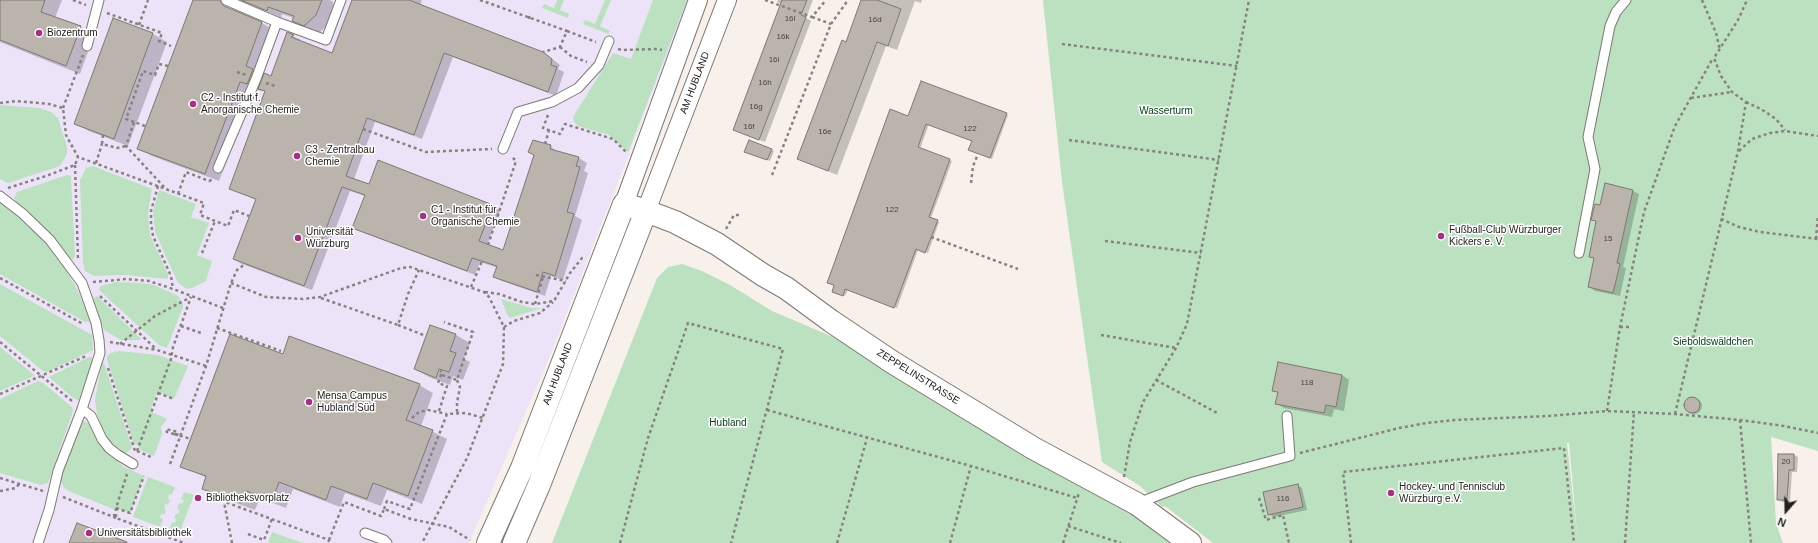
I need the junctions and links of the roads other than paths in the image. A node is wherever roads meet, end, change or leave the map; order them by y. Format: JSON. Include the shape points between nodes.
{"nodes":[{"id":1,"x":226,"y":0,"type":"edge"},
{"id":2,"x":341,"y":0,"type":"edge"},
{"id":3,"x":698,"y":0,"type":"edge"},
{"id":4,"x":727,"y":0,"type":"edge"},
{"id":5,"x":1626,"y":0,"type":"edge"},
{"id":6,"x":98,"y":4,"type":"edge"},
{"id":7,"x":278,"y":22,"type":"junction"},
{"id":8,"x":608,"y":44,"type":"road end"},
{"id":9,"x":87,"y":46,"type":"road end"},
{"id":10,"x":504,"y":148,"type":"road end"},
{"id":11,"x":218,"y":168,"type":"dead end"},
{"id":12,"x":0,"y":196,"type":"edge"},
{"id":13,"x":624,"y":204,"type":"junction"},
{"id":14,"x":646,"y":211,"type":"junction"},
{"id":15,"x":1579,"y":252,"type":"dead end"},
{"id":16,"x":82,"y":409,"type":"junction"},
{"id":17,"x":1287,"y":416,"type":"dead end"},
{"id":18,"x":131,"y":463,"type":"road end"},
{"id":19,"x":1129,"y":499,"type":"junction"},
{"id":20,"x":365,"y":533,"type":"dead end"},
{"id":21,"x":38,"y":543,"type":"edge"},
{"id":22,"x":387,"y":543,"type":"edge"},
{"id":23,"x":488,"y":543,"type":"edge"},
{"id":24,"x":514,"y":543,"type":"edge"},
{"id":25,"x":1190,"y":543,"type":"edge"}],
"edges":[{"from":1,"to":7,"type":"lane"},
{"from":2,"to":7,"type":"lane","via":[[326,40]]},
{"from":3,"to":13,"type":"street","name":"AM HUBLAND"},
{"from":4,"to":14,"type":"street","name":"AM HUBLAND"},
{"from":5,"to":15,"type":"lane","via":[[1616,12],[1610,26],[1588,137],[1595,169]]},
{"from":6,"to":9,"type":"lane"},
{"from":7,"to":11,"type":"lane"},
{"from":8,"to":10,"type":"lane","via":[[599,65],[578,88],[552,102],[518,112]]},
{"from":12,"to":16,"type":"lane","via":[[50,240],[82,283],[99,340]]},
{"from":13,"to":14,"type":"street"},
{"from":13,"to":23,"type":"street","name":"AM HUBLAND","via":[[522,468]]},
{"from":14,"to":19,"type":"street","name":"ZEPPELINSTRASSE","via":[[675,222],[717,244],[786,288],[892,362],[1033,448]]},
{"from":14,"to":24,"type":"street","name":"AM HUBLAND","via":[[540,485]]},
{"from":16,"to":18,"type":"lane","via":[[92,416],[109,448]]},
{"from":16,"to":21,"type":"lane","via":[[58,471]]},
{"from":17,"to":19,"type":"lane","via":[[1290,456]]},
{"from":19,"to":25,"type":"street","name":"ZEPPELINSTRASSE"},
{"from":20,"to":22,"type":"lane"}]}
